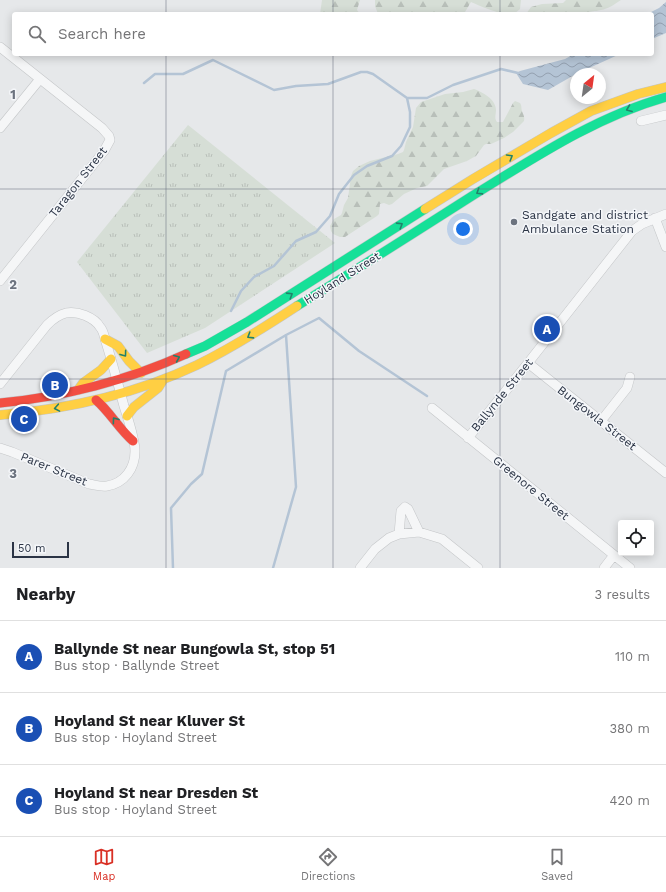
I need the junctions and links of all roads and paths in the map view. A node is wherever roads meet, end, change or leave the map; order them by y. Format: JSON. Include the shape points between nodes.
{"nodes":[{"id":1,"x":0,"y":47,"type":"edge"},
{"id":2,"x":40,"y":79,"type":"junction"},
{"id":3,"x":666,"y":86,"type":"edge"},
{"id":4,"x":666,"y":97,"type":"edge"},
{"id":5,"x":666,"y":114,"type":"edge"},
{"id":6,"x":641,"y":122,"type":"dead end"},
{"id":7,"x":0,"y":128,"type":"edge"},
{"id":8,"x":666,"y":214,"type":"edge"},
{"id":9,"x":655,"y":218,"type":"junction"},
{"id":10,"x":666,"y":247,"type":"edge"},
{"id":11,"x":0,"y":281,"type":"edge"},
{"id":12,"x":105,"y":339,"type":"junction"},
{"id":13,"x":111,"y":360,"type":"junction"},
{"id":14,"x":528,"y":363,"type":"junction"},
{"id":15,"x":141,"y":373,"type":"junction"},
{"id":16,"x":630,"y":377,"type":"dead end"},
{"id":17,"x":164,"y":379,"type":"junction"},
{"id":18,"x":117,"y":380,"type":"junction"},
{"id":19,"x":0,"y":384,"type":"edge"},
{"id":20,"x":78,"y":390,"type":"junction"},
{"id":21,"x":121,"y":393,"type":"junction"},
{"id":22,"x":96,"y":400,"type":"junction"},
{"id":23,"x":0,"y":402,"type":"edge"},
{"id":24,"x":432,"y":408,"type":"dead end"},
{"id":25,"x":0,"y":415,"type":"edge"},
{"id":26,"x":127,"y":416,"type":"junction"},
{"id":27,"x":601,"y":421,"type":"junction"},
{"id":28,"x":468,"y":438,"type":"junction"},
{"id":29,"x":133,"y":441,"type":"junction"},
{"id":30,"x":0,"y":448,"type":"edge"},
{"id":31,"x":666,"y":473,"type":"edge"},
{"id":32,"x":419,"y":532,"type":"junction"},
{"id":33,"x":399,"y":534,"type":"junction"},
{"id":34,"x":614,"y":555,"type":"junction"},
{"id":35,"x":360,"y":568,"type":"edge"},
{"id":36,"x":478,"y":568,"type":"edge"},
{"id":37,"x":604,"y":568,"type":"edge"},
{"id":38,"x":630,"y":568,"type":"edge"}],
"edges":[{"from":1,"to":2,"type":"street","name":"Taragon Street"},
{"from":2,"to":7,"type":"street"},
{"from":2,"to":11,"type":"street","name":"Taragon Street","via":[[102,128],[110,140],[104,151]]},
{"from":15,"to":3,"type":"main road","name":"Hoyland Street","one_way":true,"via":[[206,346],[551,133],[592,111]]},
{"from":4,"to":17,"type":"main road","name":"Hoyland Street","one_way":true,"via":[[621,112],[543,152],[234,346]]},
{"from":5,"to":6,"type":"street"},
{"from":8,"to":9,"type":"street","name":"Ballynde Street"},
{"from":9,"to":10,"type":"street"},
{"from":9,"to":14,"type":"street","name":"Ballynde Street","via":[[632,231]]},
{"from":12,"to":13,"type":"street","name":"Parer Street"},
{"from":12,"to":15,"type":"main road","one_way":true,"via":[[118,346],[128,361]]},
{"from":12,"to":19,"type":"street","name":"Parer Street","via":[[101,327],[82,314],[66,313],[58,316],[47,325]]},
{"from":13,"to":18,"type":"street","name":"Parer Street"},
{"from":13,"to":20,"type":"main road","via":[[82,383]]},
{"from":14,"to":27,"type":"street","name":"Bungowla Street"},
{"from":14,"to":28,"type":"street","name":"Ballynde Street"},
{"from":15,"to":18,"type":"main road","name":"Hoyland Street"},
{"from":16,"to":27,"type":"street","via":[[628,388]]},
{"from":17,"to":21,"type":"main road","name":"Hoyland Street"},
{"from":17,"to":26,"type":"main road","via":[[158,388],[138,403]]},
{"from":18,"to":20,"type":"main road","name":"Hoyland Street"},
{"from":18,"to":21,"type":"street","name":"Parer Street"},
{"from":20,"to":23,"type":"main road","name":"Hoyland Street","via":[[22,401]]},
{"from":21,"to":22,"type":"main road","name":"Hoyland Street"},
{"from":21,"to":26,"type":"street","name":"Parer Street"},
{"from":22,"to":25,"type":"main road","name":"Hoyland Street","one_way":true,"via":[[42,411]]},
{"from":29,"to":22,"type":"main road","one_way":true},
{"from":24,"to":28,"type":"street","name":"Greenore Street"},
{"from":26,"to":29,"type":"street","name":"Parer Street"},
{"from":27,"to":31,"type":"street","name":"Bungowla Street"},
{"from":28,"to":34,"type":"street","name":"Greenore Street"},
{"from":29,"to":30,"type":"street","name":"Parer Street","via":[[135,456],[130,470],[122,479],[106,486],[89,484]]},
{"from":32,"to":33,"type":"street"},
{"from":32,"to":33,"type":"street","via":[[408,509],[405,508],[401,511]]},
{"from":32,"to":36,"type":"street","via":[[442,540]]},
{"from":33,"to":35,"type":"street","via":[[375,549]]},
{"from":34,"to":37,"type":"street"},
{"from":34,"to":38,"type":"street","name":"Greenore Street"}]}
